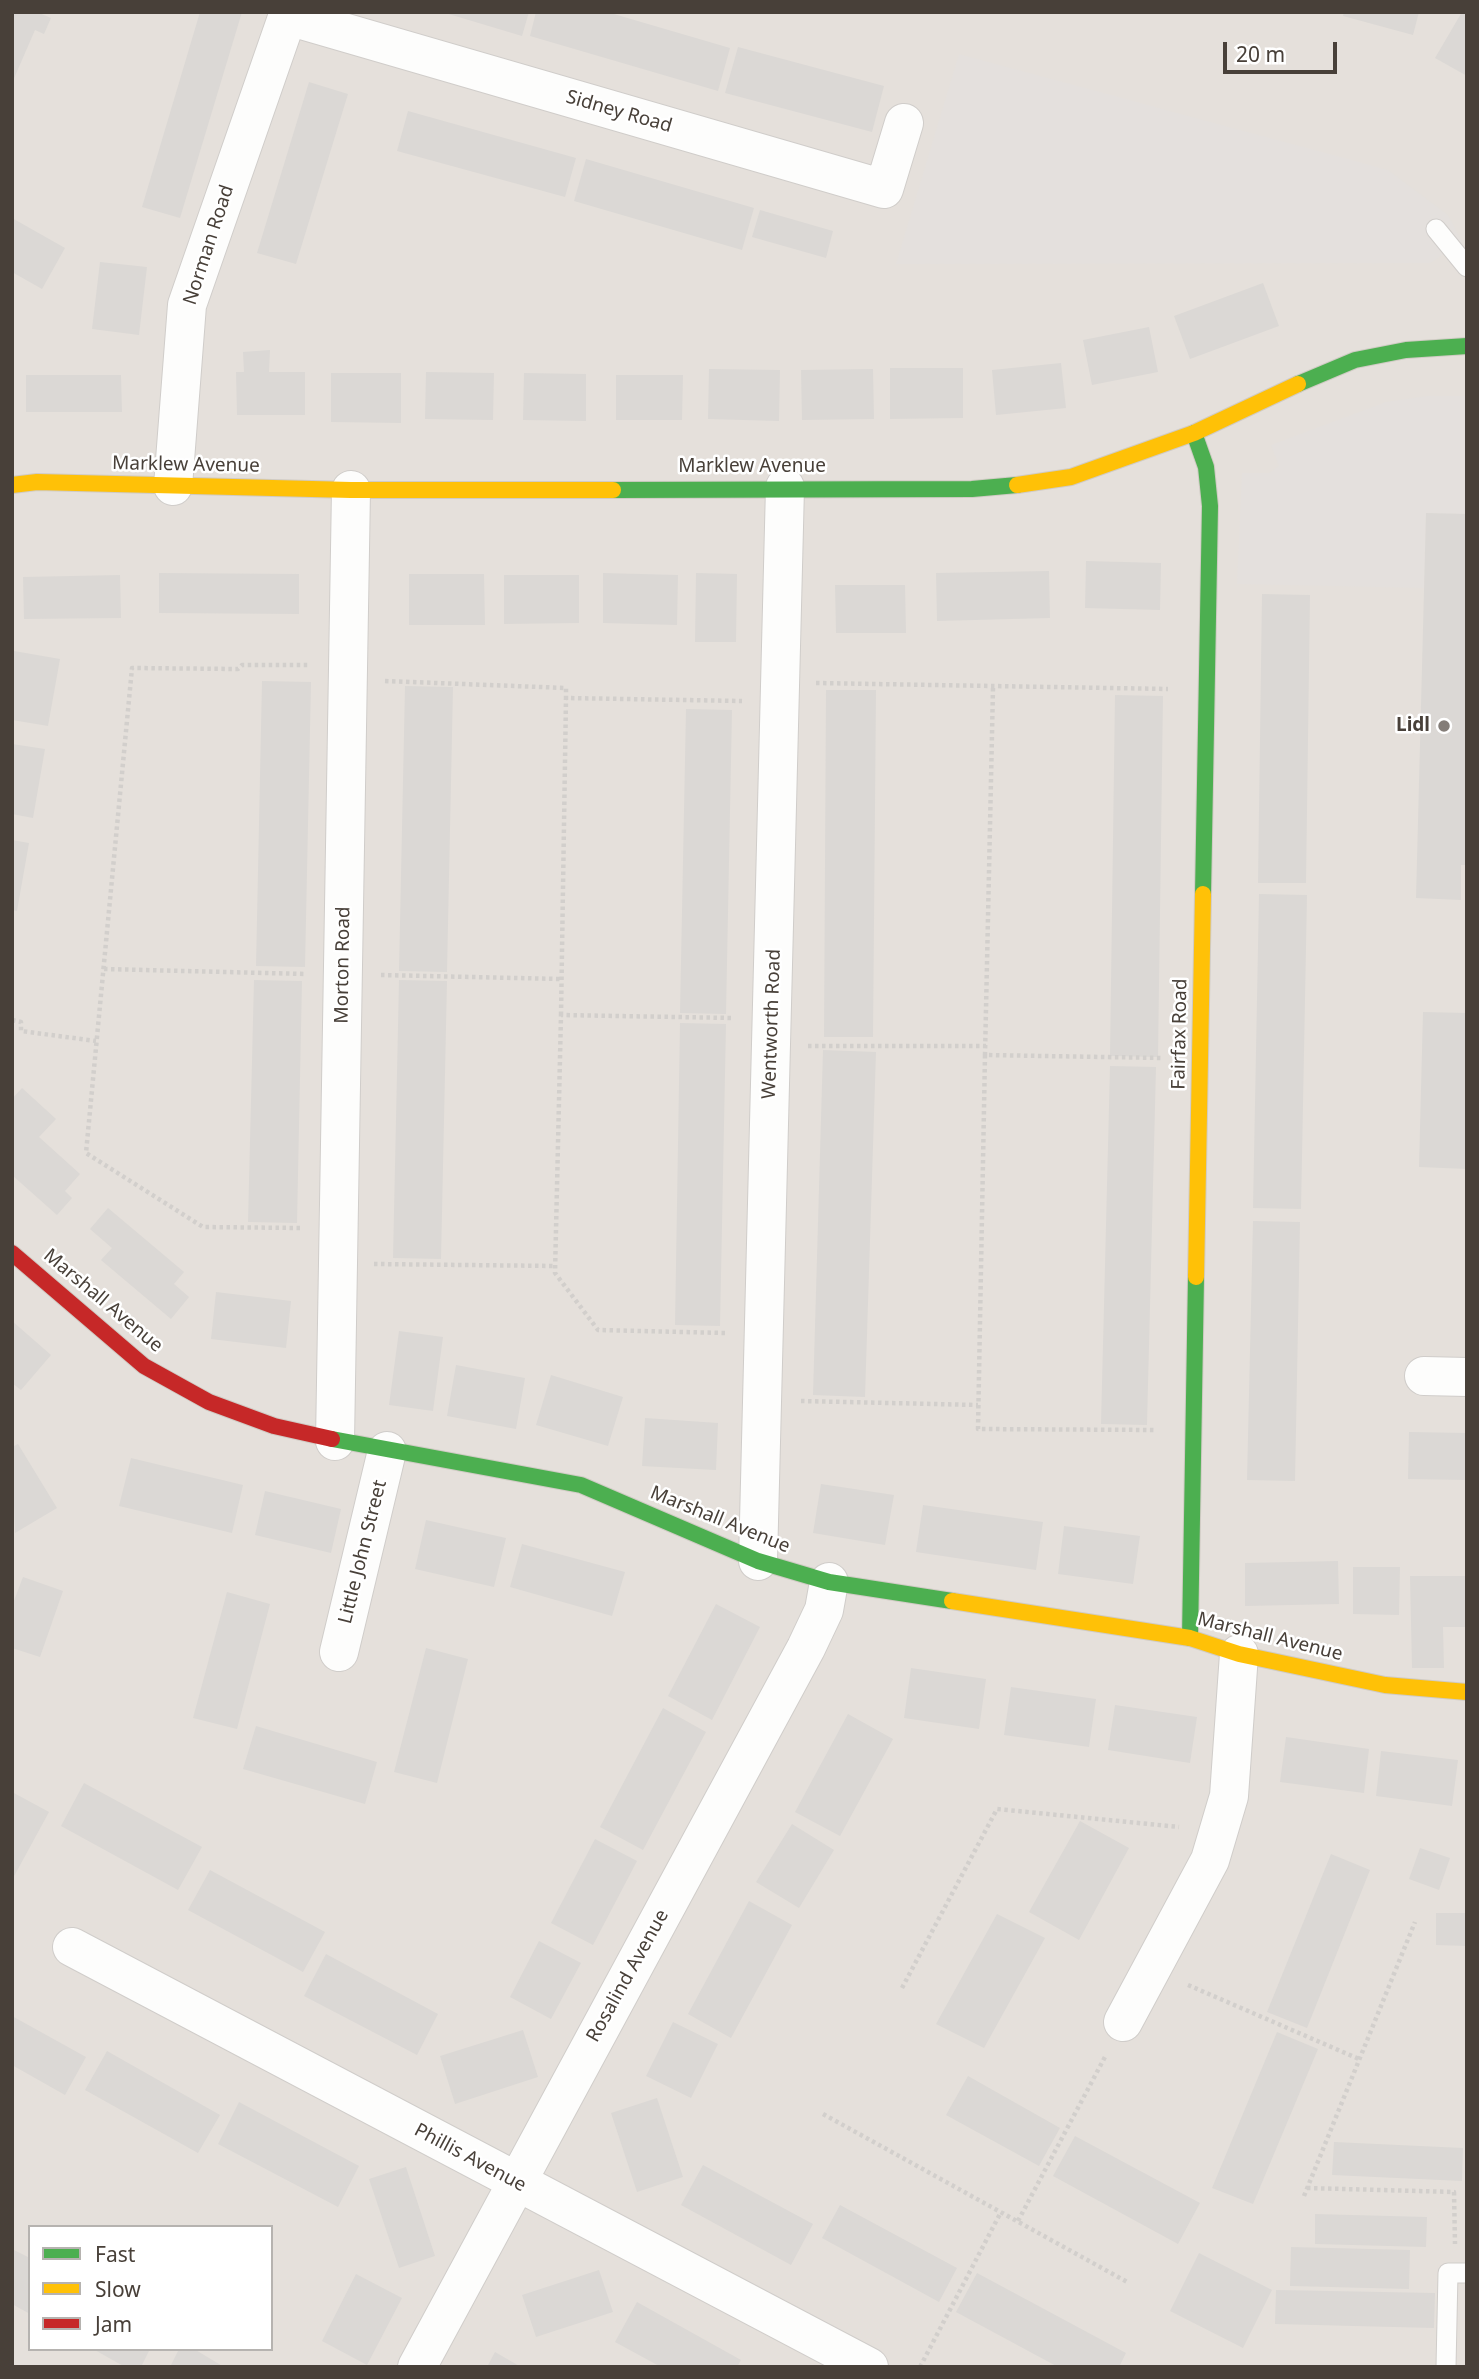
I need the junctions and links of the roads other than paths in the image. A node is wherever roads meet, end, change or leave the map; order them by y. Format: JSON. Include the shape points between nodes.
{"nodes":[{"id":1,"x":288,"y":14,"type":"edge"},
{"id":2,"x":904,"y":123,"type":"dead end"},
{"id":3,"x":1436,"y":229,"type":"dead end"},
{"id":4,"x":1467,"y":267,"type":"edge"},
{"id":5,"x":1467,"y":346,"type":"edge"},
{"id":6,"x":1194,"y":433,"type":"junction"},
{"id":7,"x":12,"y":485,"type":"edge"},
{"id":8,"x":173,"y":486,"type":"junction"},
{"id":9,"x":785,"y":487,"type":"junction"},
{"id":10,"x":351,"y":489,"type":"junction"},
{"id":11,"x":12,"y":1253,"type":"edge"},
{"id":12,"x":1423,"y":1376,"type":"dead end"},
{"id":13,"x":1467,"y":1377,"type":"edge"},
{"id":14,"x":335,"y":1441,"type":"junction"},
{"id":15,"x":387,"y":1451,"type":"junction"},
{"id":16,"x":758,"y":1561,"type":"junction"},
{"id":17,"x":829,"y":1582,"type":"junction"},
{"id":18,"x":1190,"y":1638,"type":"junction"},
{"id":19,"x":339,"y":1652,"type":"dead end"},
{"id":20,"x":1239,"y":1654,"type":"junction"},
{"id":21,"x":1467,"y":1692,"type":"edge"},
{"id":22,"x":72,"y":1947,"type":"dead end"},
{"id":23,"x":1123,"y":2022,"type":"road end"},
{"id":24,"x":516,"y":2183,"type":"junction"},
{"id":25,"x":1461,"y":2273,"type":"edge"},
{"id":26,"x":417,"y":2367,"type":"edge"},
{"id":27,"x":869,"y":2367,"type":"edge"},
{"id":28,"x":1446,"y":2367,"type":"edge"}],
"edges":[{"from":1,"to":2,"type":"street","name":"Sidney Road","via":[[884,189]]},
{"from":1,"to":8,"type":"street","name":"Norman Road","via":[[187,305]]},
{"from":3,"to":4,"type":"lane"},
{"from":5,"to":6,"type":"street","name":"Marklew Avenue","via":[[1406,350],[1355,360]]},
{"from":6,"to":9,"type":"street","name":"Marklew Avenue","via":[[1071,477],[1021,485],[972,489]]},
{"from":6,"to":18,"type":"street","name":"Fairfax Road","via":[[1206,467],[1210,506]]},
{"from":7,"to":8,"type":"street","name":"Marklew Avenue"},
{"from":8,"to":10,"type":"street","name":"Marklew Avenue"},
{"from":9,"to":10,"type":"street","name":"Marklew Avenue"},
{"from":9,"to":16,"type":"street","name":"Wentworth Road"},
{"from":10,"to":14,"type":"street","name":"Morton Road"},
{"from":11,"to":14,"type":"street","name":"Marshall Avenue","via":[[144,1366],[209,1402],[274,1426]]},
{"from":12,"to":13,"type":"street"},
{"from":14,"to":15,"type":"street","name":"Marshall Avenue"},
{"from":15,"to":16,"type":"street","name":"Marshall Avenue","via":[[581,1485]]},
{"from":15,"to":19,"type":"street","name":"Little John Street"},
{"from":16,"to":17,"type":"street","name":"Marshall Avenue"},
{"from":17,"to":18,"type":"street","name":"Marshall Avenue"},
{"from":17,"to":24,"type":"street","name":"Rosalind Avenue","via":[[824,1610],[806,1648]]},
{"from":18,"to":20,"type":"street","name":"Marshall Avenue"},
{"from":20,"to":21,"type":"street","name":"Marshall Avenue","via":[[1385,1685]]},
{"from":20,"to":23,"type":"street","via":[[1229,1796],[1210,1860]]},
{"from":22,"to":24,"type":"street","name":"Phillis Avenue"},
{"from":24,"to":26,"type":"street","name":"Rosalind Avenue"},
{"from":24,"to":27,"type":"street","name":"Phillis Avenue"},
{"from":25,"to":28,"type":"lane","via":[[1448,2273]]}]}
